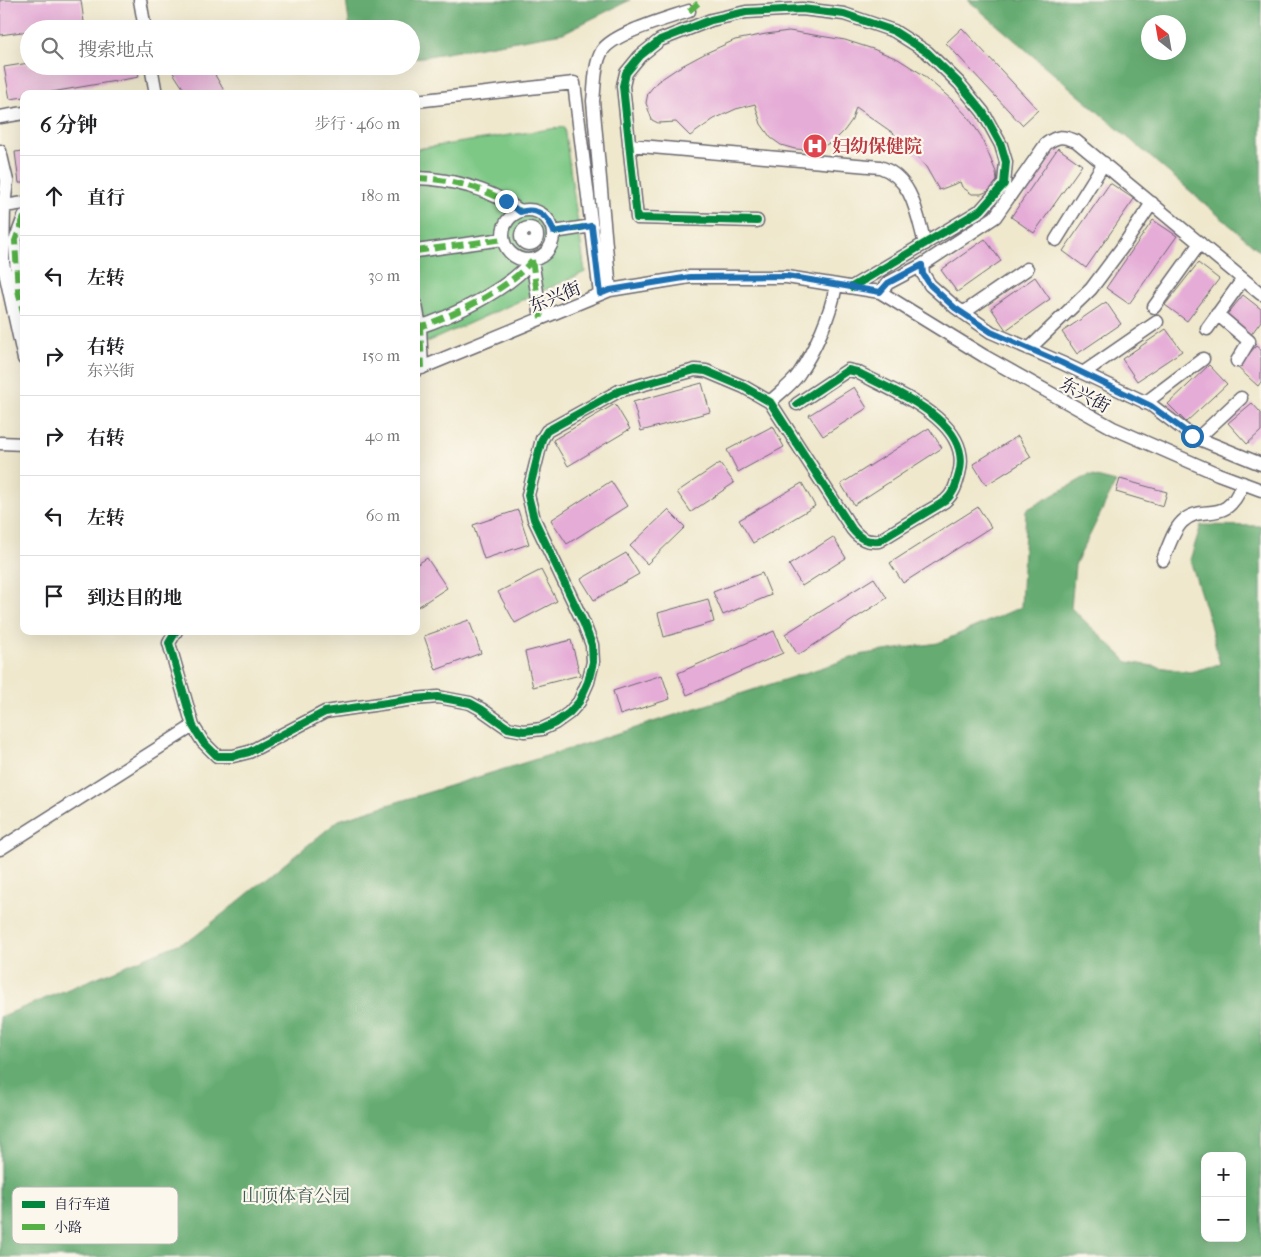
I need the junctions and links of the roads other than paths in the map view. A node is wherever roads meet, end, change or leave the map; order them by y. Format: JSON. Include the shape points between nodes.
{"nodes":[{"id":1,"x":140,"y":0,"type":"edge"},
{"id":2,"x":690,"y":11,"type":"dead end"},
{"id":3,"x":143,"y":20,"type":"edge"},
{"id":4,"x":153,"y":75,"type":"edge"},
{"id":5,"x":155,"y":90,"type":"edge"},
{"id":6,"x":420,"y":101,"type":"edge"},
{"id":7,"x":20,"y":114,"type":"edge"},
{"id":8,"x":0,"y":117,"type":"edge"},
{"id":9,"x":629,"y":145,"type":"junction"},
{"id":10,"x":0,"y":151,"type":"edge"},
{"id":11,"x":1104,"y":163,"type":"junction"},
{"id":12,"x":420,"y":179,"type":"edge"},
{"id":13,"x":2,"y":202,"type":"edge"},
{"id":14,"x":20,"y":203,"type":"edge"},
{"id":15,"x":1152,"y":203,"type":"junction"},
{"id":16,"x":520,"y":212,"type":"junction"},
{"id":17,"x":757,"y":221,"type":"dead end"},
{"id":18,"x":592,"y":226,"type":"junction"},
{"id":19,"x":20,"y":228,"type":"edge"},
{"id":20,"x":554,"y":232,"type":"junction"},
{"id":21,"x":503,"y":239,"type":"junction"},
{"id":22,"x":1056,"y":240,"type":"dead end"},
{"id":23,"x":1200,"y":243,"type":"junction"},
{"id":24,"x":925,"y":244,"type":"junction"},
{"id":25,"x":420,"y":250,"type":"edge"},
{"id":26,"x":532,"y":260,"type":"junction"},
{"id":27,"x":922,"y":265,"type":"junction"},
{"id":28,"x":1027,"y":269,"type":"dead end"},
{"id":29,"x":1243,"y":279,"type":"junction"},
{"id":30,"x":836,"y":285,"type":"junction"},
{"id":31,"x":852,"y":287,"type":"junction"},
{"id":32,"x":605,"y":292,"type":"junction"},
{"id":33,"x":880,"y":292,"type":"junction"},
{"id":34,"x":1261,"y":294,"type":"edge"},
{"id":35,"x":17,"y":305,"type":"junction"},
{"id":36,"x":1154,"y":307,"type":"dead end"},
{"id":37,"x":20,"y":310,"type":"edge"},
{"id":38,"x":963,"y":313,"type":"junction"},
{"id":39,"x":1217,"y":314,"type":"junction"},
{"id":40,"x":541,"y":318,"type":"junction"},
{"id":41,"x":1157,"y":322,"type":"dead end"},
{"id":42,"x":420,"y":327,"type":"edge"},
{"id":43,"x":20,"y":328,"type":"edge"},
{"id":44,"x":1207,"y":329,"type":"dead end"},
{"id":45,"x":1029,"y":349,"type":"junction"},
{"id":46,"x":1203,"y":359,"type":"dead end"},
{"id":47,"x":1237,"y":361,"type":"dead end"},
{"id":48,"x":420,"y":369,"type":"edge"},
{"id":49,"x":1083,"y":373,"type":"junction"},
{"id":50,"x":1241,"y":398,"type":"dead end"},
{"id":51,"x":770,"y":402,"type":"junction"},
{"id":52,"x":1145,"y":403,"type":"junction"},
{"id":53,"x":798,"y":404,"type":"dead end"},
{"id":54,"x":1198,"y":438,"type":"junction"},
{"id":55,"x":0,"y":443,"type":"edge"},
{"id":56,"x":20,"y":444,"type":"edge"},
{"id":57,"x":1261,"y":464,"type":"edge"},
{"id":58,"x":1243,"y":483,"type":"junction"},
{"id":59,"x":1261,"y":490,"type":"edge"},
{"id":60,"x":1163,"y":560,"type":"dead end"},
{"id":61,"x":174,"y":635,"type":"edge"},
{"id":62,"x":193,"y":726,"type":"junction"},
{"id":63,"x":0,"y":849,"type":"edge"}],
"edges":[{"from":1,"to":3,"type":"street"},
{"from":2,"to":32,"type":"street","via":[[627,33],[602,50],[596,70],[594,101]]},
{"from":4,"to":5,"type":"street"},
{"from":6,"to":18,"type":"street","via":[[574,83]]},
{"from":7,"to":8,"type":"street"},
{"from":9,"to":17,"type":"street","via":[[637,218]]},
{"from":9,"to":24,"type":"street","via":[[890,170],[899,177],[914,201]]},
{"from":9,"to":24,"type":"street","via":[[623,86],[626,73],[660,40],[711,20],[746,12],[802,9],[844,14],[894,31],[927,52],[983,112],[1001,145],[1006,162],[1004,184],[981,210]]},
{"from":10,"to":13,"type":"street","via":[[7,181]]},
{"from":11,"to":15,"type":"street"},
{"from":11,"to":22,"type":"street"},
{"from":11,"to":27,"type":"street","via":[[1076,141],[1054,138],[1046,144],[995,218]]},
{"from":12,"to":16,"type":"street","via":[[461,184],[506,201]]},
{"from":13,"to":14,"type":"street"},
{"from":13,"to":35,"type":"street","via":[[3,263]]},
{"from":15,"to":23,"type":"street"},
{"from":15,"to":45,"type":"street","via":[[1091,289]]},
{"from":16,"to":20,"type":"street","via":[[542,213]]},
{"from":16,"to":21,"type":"street","via":[[505,224]]},
{"from":18,"to":20,"type":"street"},
{"from":18,"to":32,"type":"street"},
{"from":19,"to":35,"type":"street","via":[[15,241]]},
{"from":20,"to":26,"type":"street","via":[[548,252]]},
{"from":21,"to":25,"type":"street"},
{"from":21,"to":26,"type":"street","via":[[514,256]]},
{"from":23,"to":29,"type":"street"},
{"from":23,"to":36,"type":"street"},
{"from":24,"to":31,"type":"street"},
{"from":26,"to":40,"type":"street"},
{"from":26,"to":42,"type":"street","via":[[524,271],[495,290]]},
{"from":27,"to":33,"type":"street","via":[[888,283]]},
{"from":27,"to":38,"type":"street","via":[[930,285]]},
{"from":28,"to":38,"type":"street"},
{"from":29,"to":34,"type":"street"},
{"from":29,"to":39,"type":"street"},
{"from":30,"to":31,"type":"street","name":"东兴街"},
{"from":30,"to":32,"type":"street","name":"东兴街","via":[[787,276],[690,277]]},
{"from":30,"to":51,"type":"street","via":[[810,354],[797,376]]},
{"from":31,"to":33,"type":"street","name":"东兴街"},
{"from":32,"to":40,"type":"street","name":"东兴街"},
{"from":33,"to":58,"type":"street","name":"东兴街","via":[[984,356],[1113,428]]},
{"from":35,"to":37,"type":"street"},
{"from":35,"to":43,"type":"street"},
{"from":38,"to":45,"type":"street","via":[[991,332]]},
{"from":39,"to":44,"type":"street"},
{"from":39,"to":47,"type":"street","via":[[1249,341]]},
{"from":40,"to":48,"type":"street","name":"东兴街"},
{"from":41,"to":49,"type":"street"},
{"from":45,"to":49,"type":"street"},
{"from":46,"to":52,"type":"street"},
{"from":49,"to":52,"type":"street"},
{"from":50,"to":54,"type":"street"},
{"from":51,"to":53,"type":"street","via":[[852,529],[868,542],[879,541],[945,500],[955,490],[961,450],[941,420],[919,405],[848,370]]},
{"from":51,"to":62,"type":"street","via":[[744,387],[695,370],[619,391],[547,431],[542,439],[528,495],[530,506],[584,624],[592,645],[593,662],[579,702],[555,723],[542,729],[524,731],[508,728],[470,703],[438,697],[414,699],[325,712],[249,752],[233,756],[217,756]]},
{"from":52,"to":54,"type":"street"},
{"from":54,"to":57,"type":"street"},
{"from":55,"to":56,"type":"street"},
{"from":58,"to":59,"type":"street","name":"东兴街"},
{"from":58,"to":60,"type":"street","via":[[1230,506],[1183,521]]},
{"from":61,"to":62,"type":"street","via":[[169,643]]},
{"from":62,"to":63,"type":"street"}]}
